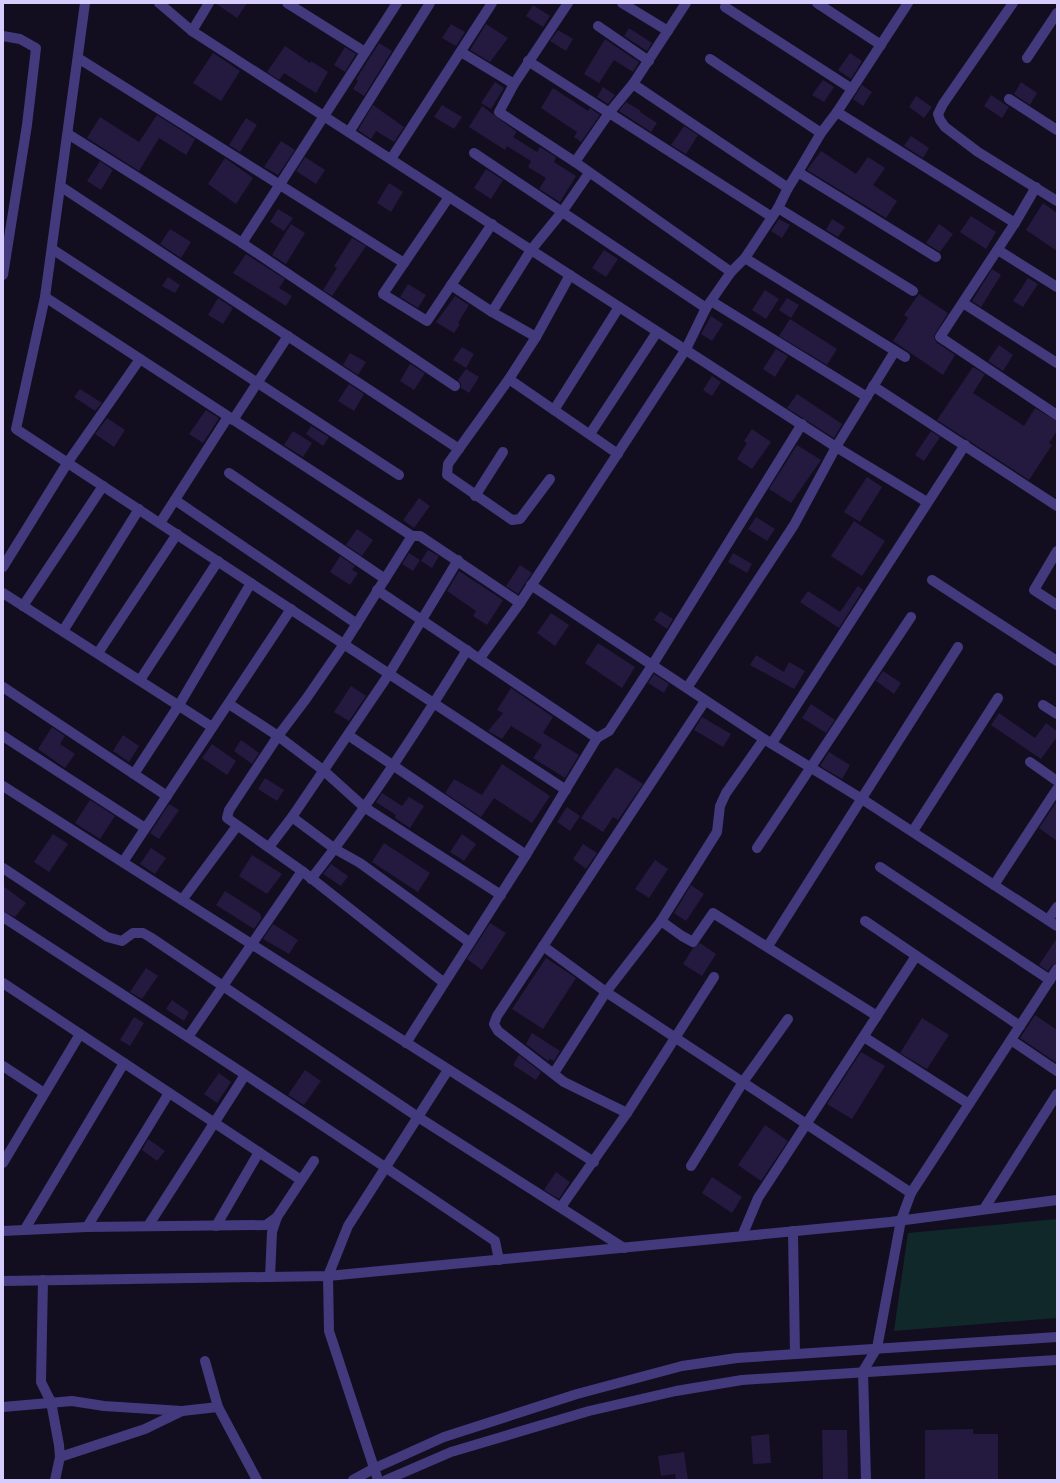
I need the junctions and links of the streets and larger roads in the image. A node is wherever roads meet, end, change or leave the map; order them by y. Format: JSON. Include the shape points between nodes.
{"nodes":[{"id":1,"x":85,"y":3,"type":"edge"},
{"id":2,"x":159,"y":3,"type":"edge"},
{"id":3,"x":209,"y":3,"type":"edge"},
{"id":4,"x":287,"y":3,"type":"edge"},
{"id":5,"x":397,"y":3,"type":"edge"},
{"id":6,"x":430,"y":3,"type":"edge"},
{"id":7,"x":492,"y":3,"type":"edge"},
{"id":8,"x":568,"y":3,"type":"edge"},
{"id":9,"x":622,"y":3,"type":"edge"},
{"id":10,"x":686,"y":3,"type":"edge"},
{"id":11,"x":817,"y":3,"type":"edge"},
{"id":12,"x":908,"y":3,"type":"edge"},
{"id":13,"x":1013,"y":3,"type":"edge"},
{"id":14,"x":725,"y":7,"type":"dead end"},
{"id":15,"x":1057,"y":14,"type":"edge"},
{"id":16,"x":598,"y":26,"type":"dead end"},
{"id":17,"x":192,"y":31,"type":"junction"},
{"id":18,"x":668,"y":31,"type":"junction"},
{"id":19,"x":3,"y":36,"type":"edge"},
{"id":20,"x":881,"y":45,"type":"junction"},
{"id":21,"x":364,"y":52,"type":"junction"},
{"id":22,"x":461,"y":52,"type":"junction"},
{"id":23,"x":78,"y":58,"type":"junction"},
{"id":24,"x":1027,"y":58,"type":"dead end"},
{"id":25,"x":710,"y":59,"type":"dead end"},
{"id":26,"x":649,"y":60,"type":"junction"},
{"id":27,"x":528,"y":61,"type":"junction"},
{"id":28,"x":514,"y":84,"type":"junction"},
{"id":29,"x":633,"y":84,"type":"junction"},
{"id":30,"x":852,"y":89,"type":"junction"},
{"id":31,"x":1009,"y":99,"type":"dead end"},
{"id":32,"x":837,"y":112,"type":"junction"},
{"id":33,"x":610,"y":113,"type":"junction"},
{"id":34,"x":325,"y":117,"type":"junction"},
{"id":35,"x":1057,"y":130,"type":"edge"},
{"id":36,"x":349,"y":132,"type":"junction"},
{"id":37,"x":821,"y":133,"type":"junction"},
{"id":38,"x":68,"y":134,"type":"junction"},
{"id":39,"x":474,"y":153,"type":"dead end"},
{"id":40,"x":391,"y":159,"type":"junction"},
{"id":41,"x":574,"y":162,"type":"junction"},
{"id":42,"x":589,"y":172,"type":"junction"},
{"id":43,"x":798,"y":172,"type":"junction"},
{"id":44,"x":280,"y":185,"type":"junction"},
{"id":45,"x":60,"y":186,"type":"junction"},
{"id":46,"x":1036,"y":187,"type":"junction"},
{"id":47,"x":788,"y":188,"type":"junction"},
{"id":48,"x":449,"y":197,"type":"junction"},
{"id":49,"x":1057,"y":201,"type":"edge"},
{"id":50,"x":778,"y":208,"type":"junction"},
{"id":51,"x":562,"y":212,"type":"junction"},
{"id":52,"x":772,"y":217,"type":"junction"},
{"id":53,"x":1016,"y":223,"type":"junction"},
{"id":54,"x":492,"y":224,"type":"junction"},
{"id":55,"x":242,"y":243,"type":"junction"},
{"id":56,"x":52,"y":249,"type":"junction"},
{"id":57,"x":531,"y":250,"type":"junction"},
{"id":58,"x":998,"y":250,"type":"junction"},
{"id":59,"x":936,"y":257,"type":"dead end"},
{"id":60,"x":745,"y":258,"type":"junction"},
{"id":61,"x":404,"y":263,"type":"junction"},
{"id":62,"x":731,"y":272,"type":"junction"},
{"id":63,"x":3,"y":275,"type":"edge"},
{"id":64,"x":570,"y":275,"type":"junction"},
{"id":65,"x":451,"y":285,"type":"junction"},
{"id":66,"x":1057,"y":287,"type":"edge"},
{"id":67,"x":913,"y":291,"type":"dead end"},
{"id":68,"x":45,"y":297,"type":"junction"},
{"id":69,"x":963,"y":303,"type":"junction"},
{"id":70,"x":708,"y":305,"type":"junction"},
{"id":71,"x":618,"y":307,"type":"junction"},
{"id":72,"x":492,"y":312,"type":"junction"},
{"id":73,"x":657,"y":332,"type":"junction"},
{"id":74,"x":288,"y":336,"type":"junction"},
{"id":75,"x":536,"y":337,"type":"junction"},
{"id":76,"x":686,"y":349,"type":"junction"},
{"id":77,"x":896,"y":351,"type":"junction"},
{"id":78,"x":905,"y":356,"type":"dead end"},
{"id":79,"x":140,"y":359,"type":"junction"},
{"id":80,"x":1057,"y":363,"type":"edge"},
{"id":81,"x":509,"y":379,"type":"junction"},
{"id":82,"x":257,"y":383,"type":"junction"},
{"id":83,"x":455,"y":386,"type":"dead end"},
{"id":84,"x":873,"y":386,"type":"junction"},
{"id":85,"x":867,"y":397,"type":"junction"},
{"id":86,"x":554,"y":410,"type":"junction"},
{"id":87,"x":1057,"y":415,"type":"edge"},
{"id":88,"x":231,"y":419,"type":"junction"},
{"id":89,"x":802,"y":424,"type":"junction"},
{"id":90,"x":590,"y":434,"type":"junction"},
{"id":91,"x":965,"y":445,"type":"junction"},
{"id":92,"x":836,"y":446,"type":"junction"},
{"id":93,"x":459,"y":449,"type":"junction"},
{"id":94,"x":503,"y":452,"type":"dead end"},
{"id":95,"x":618,"y":454,"type":"junction"},
{"id":96,"x":68,"y":462,"type":"junction"},
{"id":97,"x":229,"y":473,"type":"dead end"},
{"id":98,"x":399,"y":475,"type":"dead end"},
{"id":99,"x":550,"y":479,"type":"dead end"},
{"id":100,"x":103,"y":486,"type":"junction"},
{"id":101,"x":475,"y":496,"type":"junction"},
{"id":102,"x":175,"y":500,"type":"junction"},
{"id":103,"x":927,"y":502,"type":"junction"},
{"id":104,"x":1057,"y":506,"type":"edge"},
{"id":105,"x":139,"y":510,"type":"junction"},
{"id":106,"x":160,"y":523,"type":"junction"},
{"id":107,"x":177,"y":534,"type":"junction"},
{"id":108,"x":412,"y":536,"type":"junction"},
{"id":109,"x":1057,"y":551,"type":"edge"},
{"id":110,"x":458,"y":560,"type":"junction"},
{"id":111,"x":218,"y":561,"type":"junction"},
{"id":112,"x":3,"y":567,"type":"edge"},
{"id":113,"x":384,"y":579,"type":"junction"},
{"id":114,"x":932,"y":580,"type":"dead end"},
{"id":115,"x":251,"y":583,"type":"junction"},
{"id":116,"x":531,"y":585,"type":"junction"},
{"id":117,"x":377,"y":590,"type":"junction"},
{"id":118,"x":3,"y":593,"type":"edge"},
{"id":119,"x":520,"y":602,"type":"junction"},
{"id":120,"x":1057,"y":605,"type":"edge"},
{"id":121,"x":23,"y":606,"type":"junction"},
{"id":122,"x":291,"y":609,"type":"junction"},
{"id":123,"x":911,"y":617,"type":"dead end"},
{"id":124,"x":423,"y":620,"type":"junction"},
{"id":125,"x":357,"y":624,"type":"junction"},
{"id":126,"x":63,"y":631,"type":"junction"},
{"id":127,"x":344,"y":644,"type":"junction"},
{"id":128,"x":958,"y":647,"type":"dead end"},
{"id":129,"x":467,"y":650,"type":"junction"},
{"id":130,"x":98,"y":653,"type":"junction"},
{"id":131,"x":480,"y":658,"type":"junction"},
{"id":132,"x":1057,"y":661,"type":"edge"},
{"id":133,"x":653,"y":664,"type":"junction"},
{"id":134,"x":389,"y":674,"type":"junction"},
{"id":135,"x":140,"y":680,"type":"junction"},
{"id":136,"x":3,"y":687,"type":"edge"},
{"id":137,"x":687,"y":688,"type":"junction"},
{"id":138,"x":998,"y":698,"type":"dead end"},
{"id":139,"x":706,"y":701,"type":"junction"},
{"id":140,"x":434,"y":703,"type":"junction"},
{"id":141,"x":229,"y":704,"type":"junction"},
{"id":142,"x":178,"y":705,"type":"junction"},
{"id":143,"x":1043,"y":705,"type":"dead end"},
{"id":144,"x":1057,"y":714,"type":"edge"},
{"id":145,"x":212,"y":727,"type":"junction"},
{"id":146,"x":348,"y":735,"type":"junction"},
{"id":147,"x":3,"y":736,"type":"edge"},
{"id":148,"x":278,"y":736,"type":"junction"},
{"id":149,"x":597,"y":738,"type":"junction"},
{"id":150,"x":768,"y":741,"type":"junction"},
{"id":151,"x":1030,"y":762,"type":"dead end"},
{"id":152,"x":392,"y":766,"type":"junction"},
{"id":153,"x":810,"y":768,"type":"junction"},
{"id":154,"x":323,"y":770,"type":"junction"},
{"id":155,"x":134,"y":774,"type":"junction"},
{"id":156,"x":1057,"y":781,"type":"edge"},
{"id":157,"x":3,"y":786,"type":"edge"},
{"id":158,"x":1057,"y":789,"type":"edge"},
{"id":159,"x":566,"y":790,"type":"junction"},
{"id":160,"x":167,"y":796,"type":"junction"},
{"id":161,"x":862,"y":799,"type":"junction"},
{"id":162,"x":364,"y":807,"type":"junction"},
{"id":163,"x":292,"y":817,"type":"junction"},
{"id":164,"x":237,"y":826,"type":"junction"},
{"id":165,"x":145,"y":828,"type":"junction"},
{"id":166,"x":912,"y":831,"type":"junction"},
{"id":167,"x":269,"y":847,"type":"junction"},
{"id":168,"x":757,"y":848,"type":"dead end"},
{"id":169,"x":335,"y":849,"type":"junction"},
{"id":170,"x":526,"y":855,"type":"junction"},
{"id":171,"x":123,"y":862,"type":"junction"},
{"id":172,"x":880,"y":867,"type":"dead end"},
{"id":173,"x":3,"y":868,"type":"edge"},
{"id":174,"x":302,"y":871,"type":"junction"},
{"id":175,"x":311,"y":879,"type":"junction"},
{"id":176,"x":994,"y":884,"type":"junction"},
{"id":177,"x":501,"y":895,"type":"junction"},
{"id":178,"x":182,"y":900,"type":"junction"},
{"id":179,"x":1057,"y":907,"type":"edge"},
{"id":180,"x":3,"y":917,"type":"edge"},
{"id":181,"x":865,"y":921,"type":"dead end"},
{"id":182,"x":661,"y":922,"type":"junction"},
{"id":183,"x":1053,"y":923,"type":"edge"},
{"id":184,"x":469,"y":942,"type":"junction"},
{"id":185,"x":251,"y":944,"type":"junction"},
{"id":186,"x":543,"y":946,"type":"junction"},
{"id":187,"x":768,"y":946,"type":"junction"},
{"id":188,"x":916,"y":956,"type":"junction"},
{"id":189,"x":1057,"y":969,"type":"edge"},
{"id":190,"x":714,"y":977,"type":"dead end"},
{"id":191,"x":1050,"y":980,"type":"junction"},
{"id":192,"x":443,"y":982,"type":"junction"},
{"id":193,"x":3,"y":983,"type":"edge"},
{"id":194,"x":223,"y":986,"type":"junction"},
{"id":195,"x":606,"y":992,"type":"junction"},
{"id":196,"x":877,"y":1016,"type":"junction"},
{"id":197,"x":788,"y":1019,"type":"dead end"},
{"id":198,"x":1020,"y":1026,"type":"junction"},
{"id":199,"x":80,"y":1034,"type":"junction"},
{"id":200,"x":188,"y":1037,"type":"junction"},
{"id":201,"x":675,"y":1037,"type":"junction"},
{"id":202,"x":864,"y":1037,"type":"junction"},
{"id":203,"x":1011,"y":1040,"type":"junction"},
{"id":204,"x":406,"y":1043,"type":"junction"},
{"id":205,"x":124,"y":1063,"type":"junction"},
{"id":206,"x":3,"y":1066,"type":"edge"},
{"id":207,"x":448,"y":1070,"type":"junction"},
{"id":208,"x":1057,"y":1070,"type":"edge"},
{"id":209,"x":554,"y":1073,"type":"junction"},
{"id":210,"x":245,"y":1075,"type":"junction"},
{"id":211,"x":743,"y":1082,"type":"junction"},
{"id":212,"x":44,"y":1093,"type":"junction"},
{"id":213,"x":169,"y":1093,"type":"junction"},
{"id":214,"x":1057,"y":1094,"type":"edge"},
{"id":215,"x":969,"y":1104,"type":"junction"},
{"id":216,"x":627,"y":1113,"type":"junction"},
{"id":217,"x":418,"y":1117,"type":"junction"},
{"id":218,"x":214,"y":1122,"type":"junction"},
{"id":219,"x":806,"y":1124,"type":"junction"},
{"id":220,"x":259,"y":1152,"type":"junction"},
{"id":221,"x":314,"y":1161,"type":"dead end"},
{"id":222,"x":594,"y":1162,"type":"junction"},
{"id":223,"x":3,"y":1163,"type":"edge"},
{"id":224,"x":385,"y":1166,"type":"junction"},
{"id":225,"x":691,"y":1166,"type":"dead end"},
{"id":226,"x":301,"y":1180,"type":"junction"},
{"id":227,"x":911,"y":1193,"type":"junction"},
{"id":228,"x":1057,"y":1200,"type":"edge"},
{"id":229,"x":561,"y":1207,"type":"junction"},
{"id":230,"x":984,"y":1209,"type":"junction"},
{"id":231,"x":277,"y":1218,"type":"junction"},
{"id":232,"x":901,"y":1220,"type":"junction"},
{"id":233,"x":148,"y":1226,"type":"junction"},
{"id":234,"x":216,"y":1226,"type":"junction"},
{"id":235,"x":87,"y":1227,"type":"junction"},
{"id":236,"x":25,"y":1229,"type":"junction"},
{"id":237,"x":3,"y":1231,"type":"edge"},
{"id":238,"x":793,"y":1231,"type":"junction"},
{"id":239,"x":742,"y":1236,"type":"junction"},
{"id":240,"x":624,"y":1248,"type":"junction"},
{"id":241,"x":499,"y":1260,"type":"junction"},
{"id":242,"x":328,"y":1276,"type":"junction"},
{"id":243,"x":270,"y":1277,"type":"junction"},
{"id":244,"x":43,"y":1280,"type":"junction"},
{"id":245,"x":3,"y":1281,"type":"edge"},
{"id":246,"x":1057,"y":1337,"type":"edge"},
{"id":247,"x":877,"y":1348,"type":"junction"},
{"id":248,"x":795,"y":1354,"type":"junction"},
{"id":249,"x":1057,"y":1360,"type":"edge"},
{"id":250,"x":205,"y":1361,"type":"dead end"},
{"id":251,"x":863,"y":1371,"type":"junction"},
{"id":252,"x":51,"y":1402,"type":"junction"},
{"id":253,"x":3,"y":1407,"type":"edge"},
{"id":254,"x":218,"y":1407,"type":"junction"},
{"id":255,"x":182,"y":1411,"type":"junction"},
{"id":256,"x":60,"y":1456,"type":"junction"},
{"id":257,"x":373,"y":1469,"type":"junction"},
{"id":258,"x":55,"y":1480,"type":"edge"},
{"id":259,"x":257,"y":1480,"type":"edge"},
{"id":260,"x":353,"y":1480,"type":"edge"},
{"id":261,"x":378,"y":1480,"type":"edge"},
{"id":262,"x":386,"y":1480,"type":"edge"},
{"id":263,"x":866,"y":1480,"type":"edge"}],
"edges":[{"from":1,"to":23,"type":"street"},
{"from":2,"to":17,"type":"street"},
{"from":3,"to":17,"type":"street"},
{"from":4,"to":21,"type":"street"},
{"from":5,"to":21,"type":"street"},
{"from":6,"to":36,"type":"street"},
{"from":7,"to":22,"type":"street"},
{"from":8,"to":27,"type":"street"},
{"from":9,"to":18,"type":"street"},
{"from":10,"to":18,"type":"street"},
{"from":11,"to":20,"type":"street"},
{"from":12,"to":20,"type":"street"},
{"from":13,"to":46,"type":"street","via":[[938,114],[945,127],[978,152]]},
{"from":14,"to":30,"type":"street"},
{"from":15,"to":24,"type":"street"},
{"from":16,"to":26,"type":"street"},
{"from":17,"to":34,"type":"street"},
{"from":18,"to":26,"type":"street"},
{"from":19,"to":63,"type":"street","via":[[20,39],[36,48],[28,125]]},
{"from":20,"to":30,"type":"street"},
{"from":21,"to":34,"type":"street"},
{"from":22,"to":28,"type":"street"},
{"from":22,"to":40,"type":"street"},
{"from":23,"to":38,"type":"street"},
{"from":23,"to":44,"type":"street"},
{"from":25,"to":37,"type":"street"},
{"from":26,"to":29,"type":"street"},
{"from":27,"to":28,"type":"street"},
{"from":27,"to":33,"type":"street"},
{"from":28,"to":41,"type":"street","via":[[499,112]]},
{"from":29,"to":33,"type":"street"},
{"from":29,"to":47,"type":"street"},
{"from":30,"to":32,"type":"street"},
{"from":31,"to":35,"type":"street"},
{"from":32,"to":37,"type":"street"},
{"from":32,"to":53,"type":"street"},
{"from":33,"to":41,"type":"street"},
{"from":33,"to":52,"type":"street"},
{"from":34,"to":36,"type":"street"},
{"from":34,"to":44,"type":"street"},
{"from":36,"to":40,"type":"street"},
{"from":37,"to":43,"type":"street"},
{"from":38,"to":45,"type":"street"},
{"from":38,"to":55,"type":"street"},
{"from":39,"to":51,"type":"street"},
{"from":40,"to":48,"type":"street"},
{"from":41,"to":42,"type":"street"},
{"from":42,"to":51,"type":"street"},
{"from":42,"to":62,"type":"street"},
{"from":43,"to":47,"type":"street"},
{"from":43,"to":59,"type":"street"},
{"from":44,"to":55,"type":"street"},
{"from":44,"to":61,"type":"street"},
{"from":45,"to":56,"type":"street"},
{"from":45,"to":74,"type":"street"},
{"from":46,"to":49,"type":"street"},
{"from":46,"to":53,"type":"street"},
{"from":47,"to":50,"type":"street"},
{"from":48,"to":54,"type":"street"},
{"from":48,"to":61,"type":"street"},
{"from":50,"to":52,"type":"street"},
{"from":50,"to":67,"type":"street"},
{"from":51,"to":57,"type":"street"},
{"from":51,"to":70,"type":"street"},
{"from":52,"to":60,"type":"street"},
{"from":53,"to":58,"type":"street"},
{"from":54,"to":57,"type":"street"},
{"from":54,"to":65,"type":"street"},
{"from":55,"to":83,"type":"street"},
{"from":56,"to":68,"type":"street"},
{"from":56,"to":82,"type":"street"},
{"from":57,"to":64,"type":"street"},
{"from":57,"to":72,"type":"street"},
{"from":58,"to":66,"type":"street"},
{"from":58,"to":69,"type":"street"},
{"from":60,"to":62,"type":"street"},
{"from":60,"to":77,"type":"street"},
{"from":61,"to":65,"type":"street","via":[[384,294],[427,321]]},
{"from":62,"to":70,"type":"street"},
{"from":64,"to":71,"type":"street"},
{"from":64,"to":75,"type":"street"},
{"from":65,"to":72,"type":"street"},
{"from":68,"to":79,"type":"street"},
{"from":68,"to":96,"type":"street","via":[[16,429]]},
{"from":69,"to":80,"type":"street"},
{"from":69,"to":87,"type":"street","via":[[940,337]]},
{"from":70,"to":76,"type":"street"},
{"from":70,"to":85,"type":"street"},
{"from":71,"to":73,"type":"street"},
{"from":71,"to":86,"type":"street"},
{"from":72,"to":75,"type":"street"},
{"from":73,"to":76,"type":"street"},
{"from":73,"to":90,"type":"street"},
{"from":74,"to":82,"type":"street"},
{"from":74,"to":93,"type":"street"},
{"from":75,"to":81,"type":"street"},
{"from":76,"to":89,"type":"street"},
{"from":76,"to":95,"type":"street"},
{"from":77,"to":78,"type":"street"},
{"from":77,"to":84,"type":"street"},
{"from":79,"to":88,"type":"street"},
{"from":79,"to":96,"type":"street"},
{"from":81,"to":86,"type":"street"},
{"from":81,"to":93,"type":"street"},
{"from":82,"to":88,"type":"street"},
{"from":82,"to":98,"type":"street"},
{"from":84,"to":85,"type":"street"},
{"from":84,"to":91,"type":"street"},
{"from":85,"to":92,"type":"street"},
{"from":86,"to":90,"type":"street"},
{"from":88,"to":102,"type":"street"},
{"from":88,"to":108,"type":"street"},
{"from":89,"to":92,"type":"street"},
{"from":89,"to":133,"type":"street"},
{"from":90,"to":95,"type":"street"},
{"from":91,"to":103,"type":"street"},
{"from":91,"to":104,"type":"street"},
{"from":92,"to":103,"type":"street"},
{"from":92,"to":137,"type":"street","via":[[794,525]]},
{"from":93,"to":101,"type":"street","via":[[448,464],[447,475]]},
{"from":94,"to":101,"type":"street"},
{"from":95,"to":116,"type":"street"},
{"from":96,"to":100,"type":"street"},
{"from":96,"to":112,"type":"street"},
{"from":97,"to":113,"type":"street"},
{"from":99,"to":101,"type":"street","via":[[520,519],[512,520]]},
{"from":100,"to":105,"type":"street"},
{"from":100,"to":121,"type":"street"},
{"from":102,"to":106,"type":"street"},
{"from":102,"to":125,"type":"street"},
{"from":103,"to":150,"type":"street"},
{"from":105,"to":106,"type":"street"},
{"from":105,"to":126,"type":"street"},
{"from":106,"to":107,"type":"street"},
{"from":107,"to":111,"type":"street"},
{"from":107,"to":130,"type":"street"},
{"from":108,"to":110,"type":"street","via":[[420,536]]},
{"from":108,"to":113,"type":"street"},
{"from":109,"to":120,"type":"street","via":[[1034,590]]},
{"from":110,"to":119,"type":"street"},
{"from":110,"to":124,"type":"street"},
{"from":111,"to":115,"type":"street"},
{"from":111,"to":135,"type":"street"},
{"from":113,"to":117,"type":"street"},
{"from":114,"to":132,"type":"street"},
{"from":115,"to":122,"type":"street"},
{"from":115,"to":142,"type":"street"},
{"from":116,"to":119,"type":"street"},
{"from":116,"to":133,"type":"street"},
{"from":117,"to":124,"type":"street"},
{"from":117,"to":125,"type":"street"},
{"from":118,"to":121,"type":"street"},
{"from":119,"to":131,"type":"street"},
{"from":121,"to":126,"type":"street"},
{"from":122,"to":127,"type":"street"},
{"from":122,"to":141,"type":"street"},
{"from":123,"to":153,"type":"street"},
{"from":124,"to":129,"type":"street"},
{"from":124,"to":134,"type":"street"},
{"from":125,"to":127,"type":"street"},
{"from":126,"to":130,"type":"street"},
{"from":127,"to":134,"type":"street"},
{"from":127,"to":148,"type":"street"},
{"from":128,"to":161,"type":"street"},
{"from":129,"to":131,"type":"street"},
{"from":129,"to":140,"type":"street"},
{"from":130,"to":135,"type":"street"},
{"from":131,"to":149,"type":"street"},
{"from":133,"to":137,"type":"street"},
{"from":133,"to":149,"type":"street","via":[[609,731]]},
{"from":134,"to":140,"type":"street"},
{"from":134,"to":146,"type":"street"},
{"from":135,"to":142,"type":"street"},
{"from":136,"to":155,"type":"street"},
{"from":137,"to":139,"type":"street"},
{"from":138,"to":166,"type":"street"},
{"from":139,"to":150,"type":"street"},
{"from":139,"to":186,"type":"street"},
{"from":140,"to":152,"type":"street"},
{"from":140,"to":159,"type":"street"},
{"from":141,"to":145,"type":"street"},
{"from":141,"to":148,"type":"street"},
{"from":142,"to":145,"type":"street"},
{"from":142,"to":155,"type":"street"},
{"from":143,"to":144,"type":"street"},
{"from":145,"to":160,"type":"street"},
{"from":146,"to":152,"type":"street"},
{"from":146,"to":154,"type":"street"},
{"from":147,"to":165,"type":"street"},
{"from":148,"to":154,"type":"street"},
{"from":148,"to":164,"type":"street","via":[[229,810],[227,818]]},
{"from":149,"to":159,"type":"street"},
{"from":150,"to":153,"type":"street"},
{"from":150,"to":182,"type":"street","via":[[726,793],[720,806],[717,832]]},
{"from":151,"to":156,"type":"street"},
{"from":152,"to":162,"type":"street"},
{"from":152,"to":170,"type":"street"},
{"from":153,"to":161,"type":"street"},
{"from":153,"to":168,"type":"street"},
{"from":154,"to":162,"type":"street"},
{"from":154,"to":163,"type":"street"},
{"from":155,"to":160,"type":"street"},
{"from":157,"to":171,"type":"street"},
{"from":158,"to":176,"type":"street"},
{"from":159,"to":170,"type":"street"},
{"from":160,"to":165,"type":"street"},
{"from":161,"to":166,"type":"street"},
{"from":161,"to":187,"type":"street"},
{"from":162,"to":169,"type":"street"},
{"from":162,"to":177,"type":"street"},
{"from":163,"to":167,"type":"street"},
{"from":163,"to":169,"type":"street"},
{"from":164,"to":167,"type":"street"},
{"from":164,"to":178,"type":"street"},
{"from":165,"to":171,"type":"street"},
{"from":166,"to":176,"type":"street"},
{"from":167,"to":174,"type":"street"},
{"from":169,"to":175,"type":"street"},
{"from":169,"to":184,"type":"street","via":[[360,863]]},
{"from":170,"to":177,"type":"street"},
{"from":171,"to":178,"type":"street"},
{"from":172,"to":191,"type":"street"},
{"from":173,"to":194,"type":"street","via":[[107,937],[122,941],[133,933],[143,933]]},
{"from":174,"to":175,"type":"street"},
{"from":174,"to":185,"type":"street"},
{"from":175,"to":192,"type":"street"},
{"from":176,"to":183,"type":"street"},
{"from":177,"to":184,"type":"street"},
{"from":178,"to":185,"type":"street"},
{"from":179,"to":183,"type":"street"},
{"from":180,"to":200,"type":"street"},
{"from":181,"to":188,"type":"street"},
{"from":182,"to":187,"type":"street","via":[[693,942],[713,914]]},
{"from":182,"to":195,"type":"street"},
{"from":184,"to":192,"type":"street"},
{"from":185,"to":194,"type":"street"},
{"from":185,"to":204,"type":"street"},
{"from":186,"to":195,"type":"street"},
{"from":186,"to":209,"type":"street","via":[[494,1024],[498,1031]]},
{"from":187,"to":196,"type":"street"},
{"from":188,"to":196,"type":"street"},
{"from":188,"to":198,"type":"street"},
{"from":189,"to":191,"type":"street"},
{"from":190,"to":201,"type":"street"},
{"from":191,"to":198,"type":"street"},
{"from":192,"to":204,"type":"street"},
{"from":193,"to":199,"type":"street"},
{"from":194,"to":200,"type":"street"},
{"from":194,"to":217,"type":"street"},
{"from":195,"to":201,"type":"street"},
{"from":195,"to":209,"type":"street"},
{"from":196,"to":202,"type":"street"},
{"from":197,"to":211,"type":"street"},
{"from":198,"to":203,"type":"street"},
{"from":199,"to":205,"type":"street"},
{"from":199,"to":212,"type":"street"},
{"from":200,"to":210,"type":"street"},
{"from":201,"to":211,"type":"street"},
{"from":201,"to":216,"type":"street"},
{"from":202,"to":215,"type":"street"},
{"from":202,"to":219,"type":"street"},
{"from":203,"to":208,"type":"street"},
{"from":203,"to":215,"type":"street"},
{"from":204,"to":207,"type":"street"},
{"from":205,"to":213,"type":"street"},
{"from":205,"to":236,"type":"street"},
{"from":206,"to":212,"type":"street"},
{"from":207,"to":217,"type":"street"},
{"from":207,"to":222,"type":"street"},
{"from":209,"to":216,"type":"street","via":[[564,1082]]},
{"from":210,"to":218,"type":"street"},
{"from":210,"to":224,"type":"street"},
{"from":211,"to":219,"type":"street"},
{"from":211,"to":225,"type":"street"},
{"from":212,"to":223,"type":"street"},
{"from":213,"to":218,"type":"street"},
{"from":213,"to":235,"type":"street"},
{"from":214,"to":230,"type":"street"},
{"from":215,"to":227,"type":"street"},
{"from":216,"to":222,"type":"street"},
{"from":217,"to":224,"type":"street"},
{"from":217,"to":229,"type":"street"},
{"from":218,"to":220,"type":"street"},
{"from":218,"to":233,"type":"street"},
{"from":219,"to":227,"type":"street"},
{"from":219,"to":239,"type":"street","via":[[758,1198]]},
{"from":220,"to":226,"type":"street"},
{"from":220,"to":234,"type":"street"},
{"from":221,"to":226,"type":"street"},
{"from":222,"to":229,"type":"street"},
{"from":224,"to":241,"type":"street","via":[[495,1241]]},
{"from":224,"to":242,"type":"street","via":[[348,1226]]},
{"from":226,"to":231,"type":"street"},
{"from":227,"to":232,"type":"street"},
{"from":228,"to":230,"type":"street"},
{"from":229,"to":240,"type":"street"},
{"from":230,"to":232,"type":"street"},
{"from":231,"to":234,"type":"street","via":[[266,1225]]},
{"from":231,"to":243,"type":"street","via":[[272,1232]]},
{"from":232,"to":238,"type":"street"},
{"from":232,"to":247,"type":"street"},
{"from":233,"to":234,"type":"street"},
{"from":233,"to":235,"type":"street"},
{"from":235,"to":236,"type":"street"},
{"from":236,"to":237,"type":"street"},
{"from":238,"to":239,"type":"street"},
{"from":238,"to":248,"type":"street"},
{"from":239,"to":240,"type":"street"},
{"from":240,"to":241,"type":"street"},
{"from":241,"to":242,"type":"street"},
{"from":242,"to":243,"type":"street"},
{"from":242,"to":257,"type":"street","via":[[329,1331]]},
{"from":243,"to":244,"type":"street"},
{"from":244,"to":245,"type":"street"},
{"from":244,"to":252,"type":"street","via":[[41,1382]]},
{"from":246,"to":247,"type":"street"},
{"from":247,"to":248,"type":"street"},
{"from":247,"to":251,"type":"street"},
{"from":248,"to":257,"type":"street","via":[[737,1358],[682,1366],[592,1390],[444,1438]]},
{"from":249,"to":251,"type":"street"},
{"from":250,"to":254,"type":"street"},
{"from":251,"to":262,"type":"street","via":[[742,1380],[654,1396],[589,1411],[451,1452]]},
{"from":251,"to":263,"type":"street"},
{"from":252,"to":253,"type":"street"},
{"from":252,"to":255,"type":"street","via":[[72,1401],[104,1406]]},
{"from":252,"to":256,"type":"street"},
{"from":254,"to":255,"type":"street"},
{"from":254,"to":259,"type":"street"},
{"from":255,"to":256,"type":"street","via":[[145,1429]]},
{"from":256,"to":258,"type":"street"},
{"from":257,"to":260,"type":"street"},
{"from":257,"to":261,"type":"street"}]}
